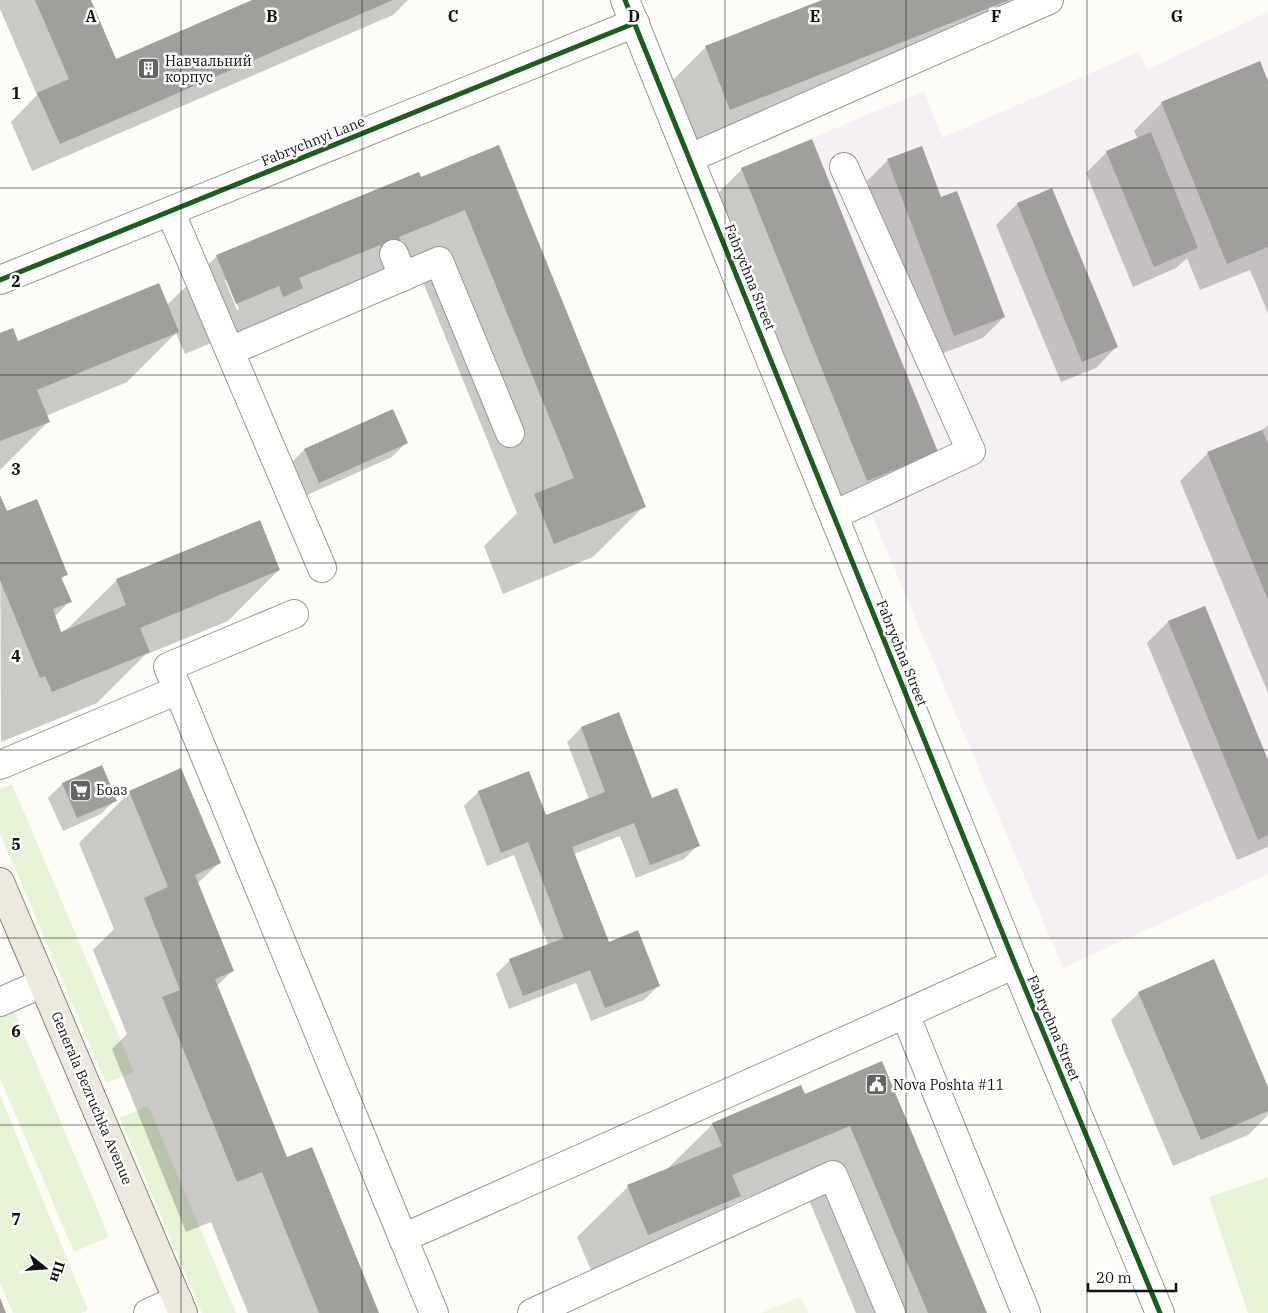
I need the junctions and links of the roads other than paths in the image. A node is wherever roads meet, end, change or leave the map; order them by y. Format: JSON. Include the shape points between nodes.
{"nodes":[{"id":1,"x":1049,"y":0,"type":"edge"},
{"id":2,"x":630,"y":11,"type":"edge"},
{"id":3,"x":690,"y":158,"type":"junction"},
{"id":4,"x":844,"y":167,"type":"dead end"},
{"id":5,"x":170,"y":211,"type":"junction"},
{"id":6,"x":0,"y":280,"type":"edge"},
{"id":7,"x":230,"y":351,"type":"junction"},
{"id":8,"x":510,"y":433,"type":"dead end"},
{"id":9,"x":834,"y":515,"type":"junction"},
{"id":10,"x":322,"y":568,"type":"dead end"},
{"id":11,"x":294,"y":614,"type":"dead end"},
{"id":12,"x":178,"y":690,"type":"junction"},
{"id":13,"x":0,"y":765,"type":"edge"},
{"id":14,"x":0,"y":882,"type":"edge"},
{"id":15,"x":1015,"y":964,"type":"junction"},
{"id":16,"x":43,"y":983,"type":"junction"},
{"id":17,"x":0,"y":1002,"type":"edge"},
{"id":18,"x":905,"y":1014,"type":"junction"},
{"id":19,"x":403,"y":1238,"type":"junction"},
{"id":20,"x":181,"y":1307,"type":"edge"},
{"id":21,"x":148,"y":1313,"type":"edge"},
{"id":22,"x":434,"y":1313,"type":"edge"},
{"id":23,"x":532,"y":1313,"type":"edge"},
{"id":24,"x":891,"y":1313,"type":"edge"},
{"id":25,"x":1026,"y":1313,"type":"edge"},
{"id":26,"x":1160,"y":1313,"type":"edge"}],
"edges":[{"from":1,"to":3,"type":"street"},
{"from":2,"to":3,"type":"street","name":"Fabrychna Street"},
{"from":2,"to":5,"type":"street","name":"Fabrychnyi Lane"},
{"from":3,"to":9,"type":"street","name":"Fabrychna Street"},
{"from":4,"to":9,"type":"street","via":[[971,452]]},
{"from":5,"to":6,"type":"street","name":"Fabrychnyi Lane"},
{"from":5,"to":7,"type":"street"},
{"from":7,"to":8,"type":"street","via":[[398,266],[440,261]]},
{"from":7,"to":10,"type":"street"},
{"from":9,"to":15,"type":"street","name":"Fabrychna Street"},
{"from":11,"to":12,"type":"street","via":[[168,667]]},
{"from":12,"to":13,"type":"street"},
{"from":12,"to":19,"type":"street"},
{"from":14,"to":16,"type":"main road","name":"Generala Bezruchka Avenue"},
{"from":15,"to":18,"type":"street"},
{"from":15,"to":26,"type":"street","name":"Fabrychna Street"},
{"from":16,"to":17,"type":"street"},
{"from":16,"to":20,"type":"main road","name":"Generala Bezruchka Avenue"},
{"from":18,"to":19,"type":"street"},
{"from":18,"to":25,"type":"street"},
{"from":19,"to":22,"type":"street"},
{"from":20,"to":21,"type":"street"},
{"from":23,"to":24,"type":"street","via":[[834,1175]]}]}
